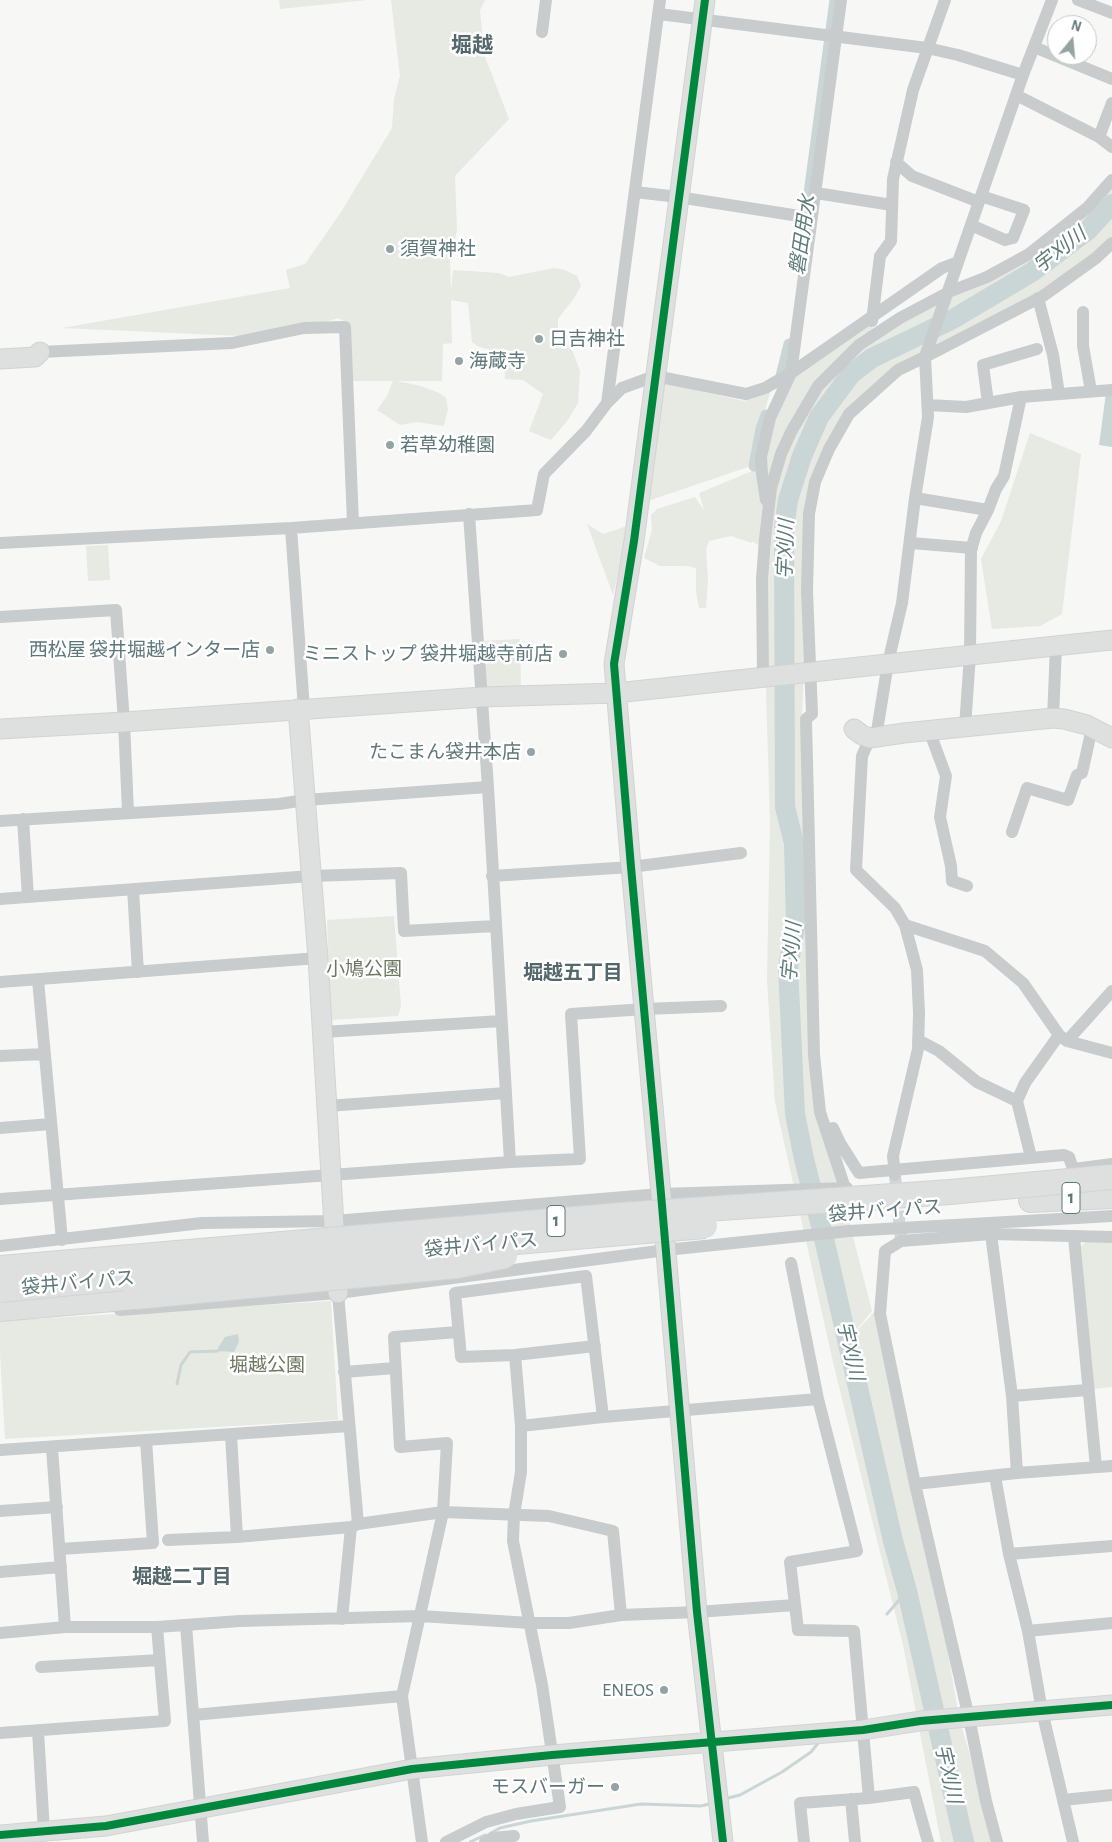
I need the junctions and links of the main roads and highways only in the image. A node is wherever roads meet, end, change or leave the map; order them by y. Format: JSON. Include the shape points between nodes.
{"nodes":[{"id":1,"x":1112,"y":1177,"type":"edge"},
{"id":2,"x":1112,"y":1196,"type":"edge"},
{"id":3,"x":689,"y":1219,"type":"junction"},
{"id":4,"x":0,"y":1258,"type":"edge"},
{"id":5,"x":0,"y":1268,"type":"edge"},
{"id":6,"x":0,"y":1290,"type":"edge"},
{"id":7,"x":0,"y":1309,"type":"edge"}],
"edges":[{"from":1,"to":3,"type":"highway","name":"袋井バイパス","number":"1","bridge":true},
{"from":2,"to":3,"type":"highway","name":"袋井バイパス","number":"1","bridge":true},
{"from":3,"to":4,"type":"highway","bridge":true,"via":[[648,1209],[418,1221]]},
{"from":3,"to":5,"type":"highway","name":"袋井バイパス","number":"1","bridge":true},
{"from":3,"to":6,"type":"highway","name":"袋井バイパス","number":"1","bridge":true},
{"from":3,"to":7,"type":"highway","bridge":true,"via":[[630,1238],[551,1246],[457,1266]]}]}
